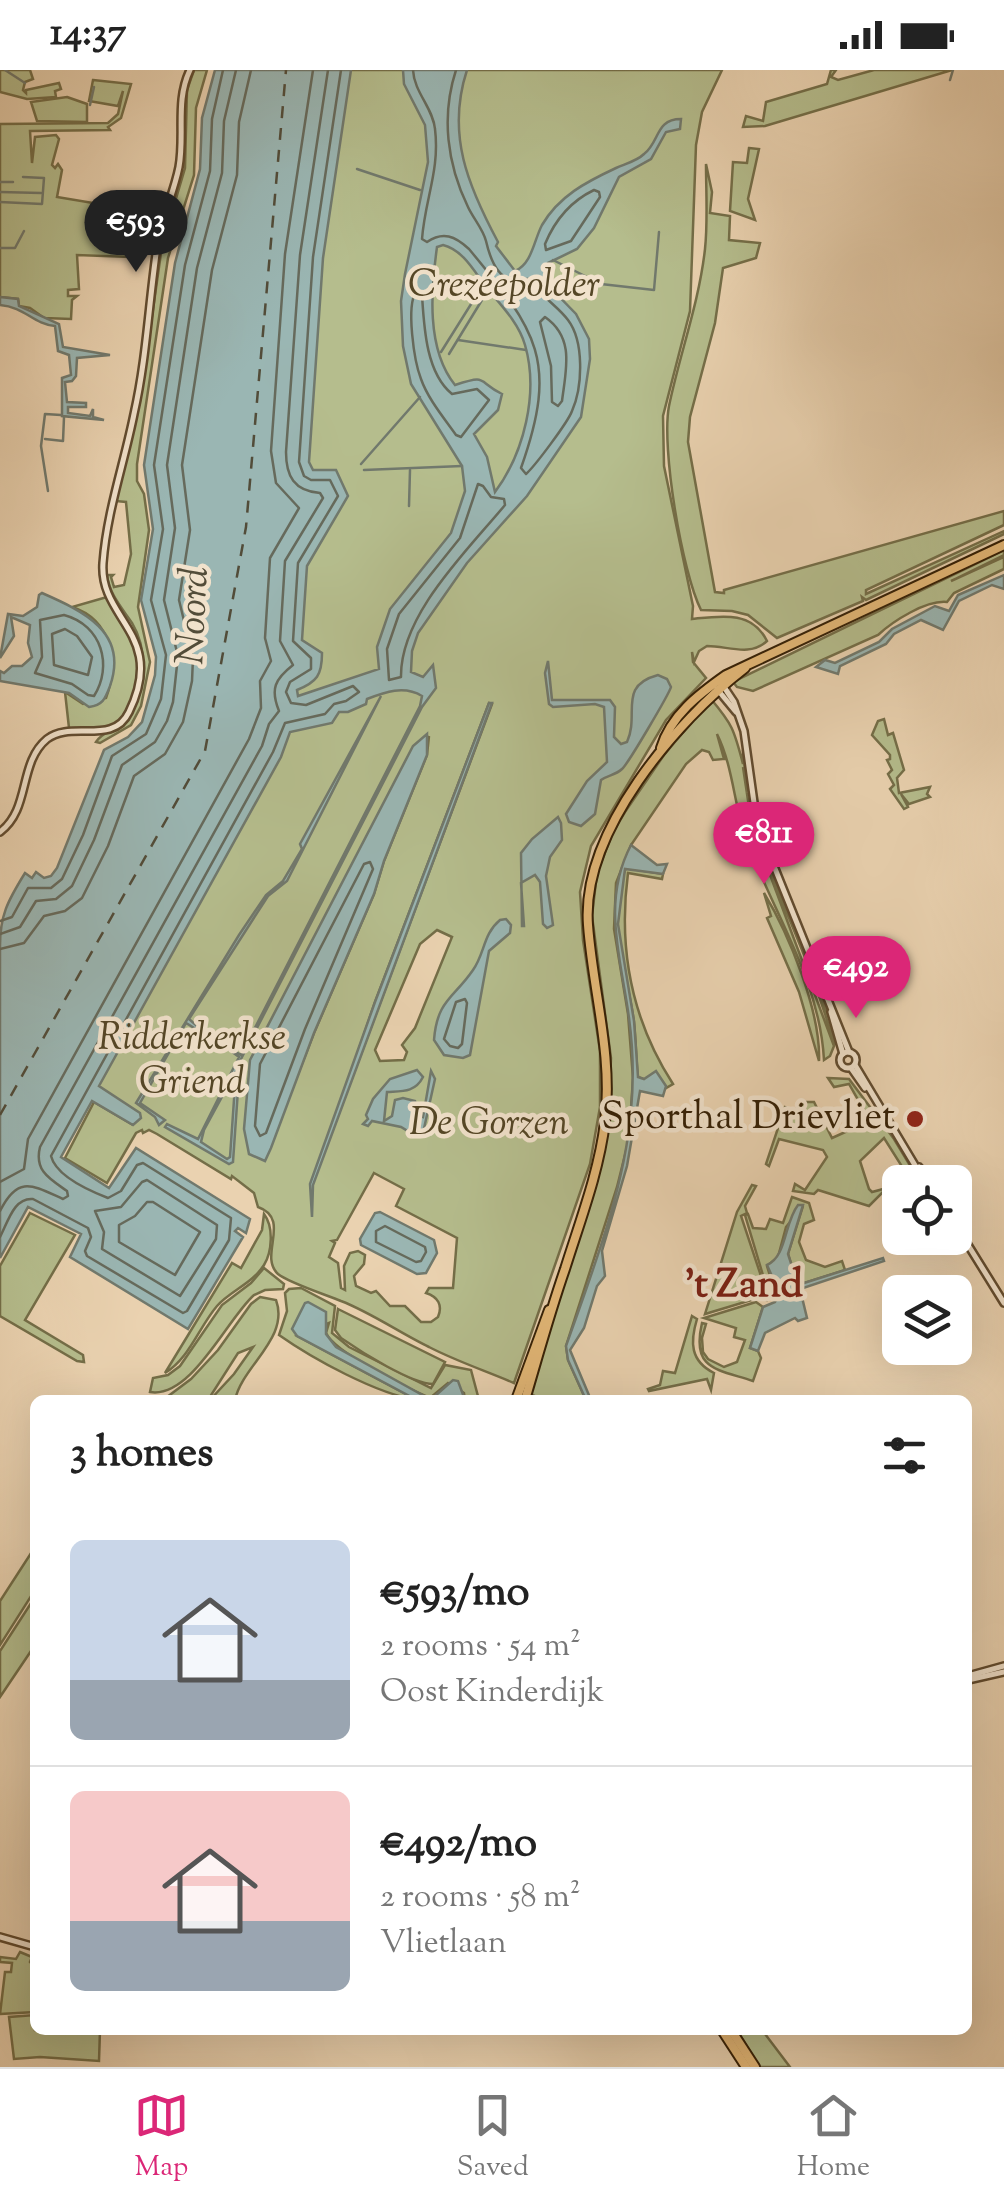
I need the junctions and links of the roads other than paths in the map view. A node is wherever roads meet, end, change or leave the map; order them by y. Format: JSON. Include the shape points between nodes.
{"nodes":[{"id":1,"x":190,"y":70,"type":"edge"},
{"id":2,"x":1004,"y":546,"type":"edge"},
{"id":3,"x":718,"y":685,"type":"junction"},
{"id":4,"x":0,"y":832,"type":"edge"},
{"id":5,"x":846,"y":1053,"type":"junction"},
{"id":6,"x":853,"y":1066,"type":"junction"},
{"id":7,"x":916,"y":1165,"type":"edge"},
{"id":8,"x":972,"y":1253,"type":"edge"},
{"id":9,"x":554,"y":1302,"type":"junction"},
{"id":10,"x":1004,"y":1304,"type":"edge"},
{"id":11,"x":518,"y":1395,"type":"edge"},
{"id":12,"x":527,"y":1395,"type":"edge"},
{"id":13,"x":1004,"y":1669,"type":"edge"},
{"id":14,"x":972,"y":1677,"type":"edge"},
{"id":15,"x":0,"y":1937,"type":"edge"},
{"id":16,"x":30,"y":1946,"type":"edge"},
{"id":17,"x":725,"y":2035,"type":"edge"},
{"id":18,"x":734,"y":2035,"type":"edge"},
{"id":19,"x":746,"y":2067,"type":"edge"},
{"id":20,"x":755,"y":2067,"type":"edge"}],
"edges":[{"from":1,"to":4,"type":"street","via":[[182,93],[180,159],[161,224],[135,412],[103,564],[108,594],[140,651],[138,682],[128,714],[107,730],[61,732],[43,743],[16,815]]},
{"from":2,"to":3,"type":"main road"},
{"from":3,"to":5,"type":"street","via":[[744,731],[757,824]]},
{"from":3,"to":9,"type":"main road","via":[[660,753],[610,830],[592,874],[588,921],[606,1052],[606,1111],[593,1180]]},
{"from":5,"to":6,"type":"street","via":[[856,1056]]},
{"from":5,"to":6,"type":"street","via":[[841,1064]]},
{"from":6,"to":7,"type":"street"},
{"from":8,"to":10,"type":"street"},
{"from":9,"to":11,"type":"main road"},
{"from":9,"to":12,"type":"main road"},
{"from":13,"to":14,"type":"street"},
{"from":15,"to":16,"type":"street"},
{"from":17,"to":19,"type":"main road"},
{"from":18,"to":20,"type":"main road"}]}
